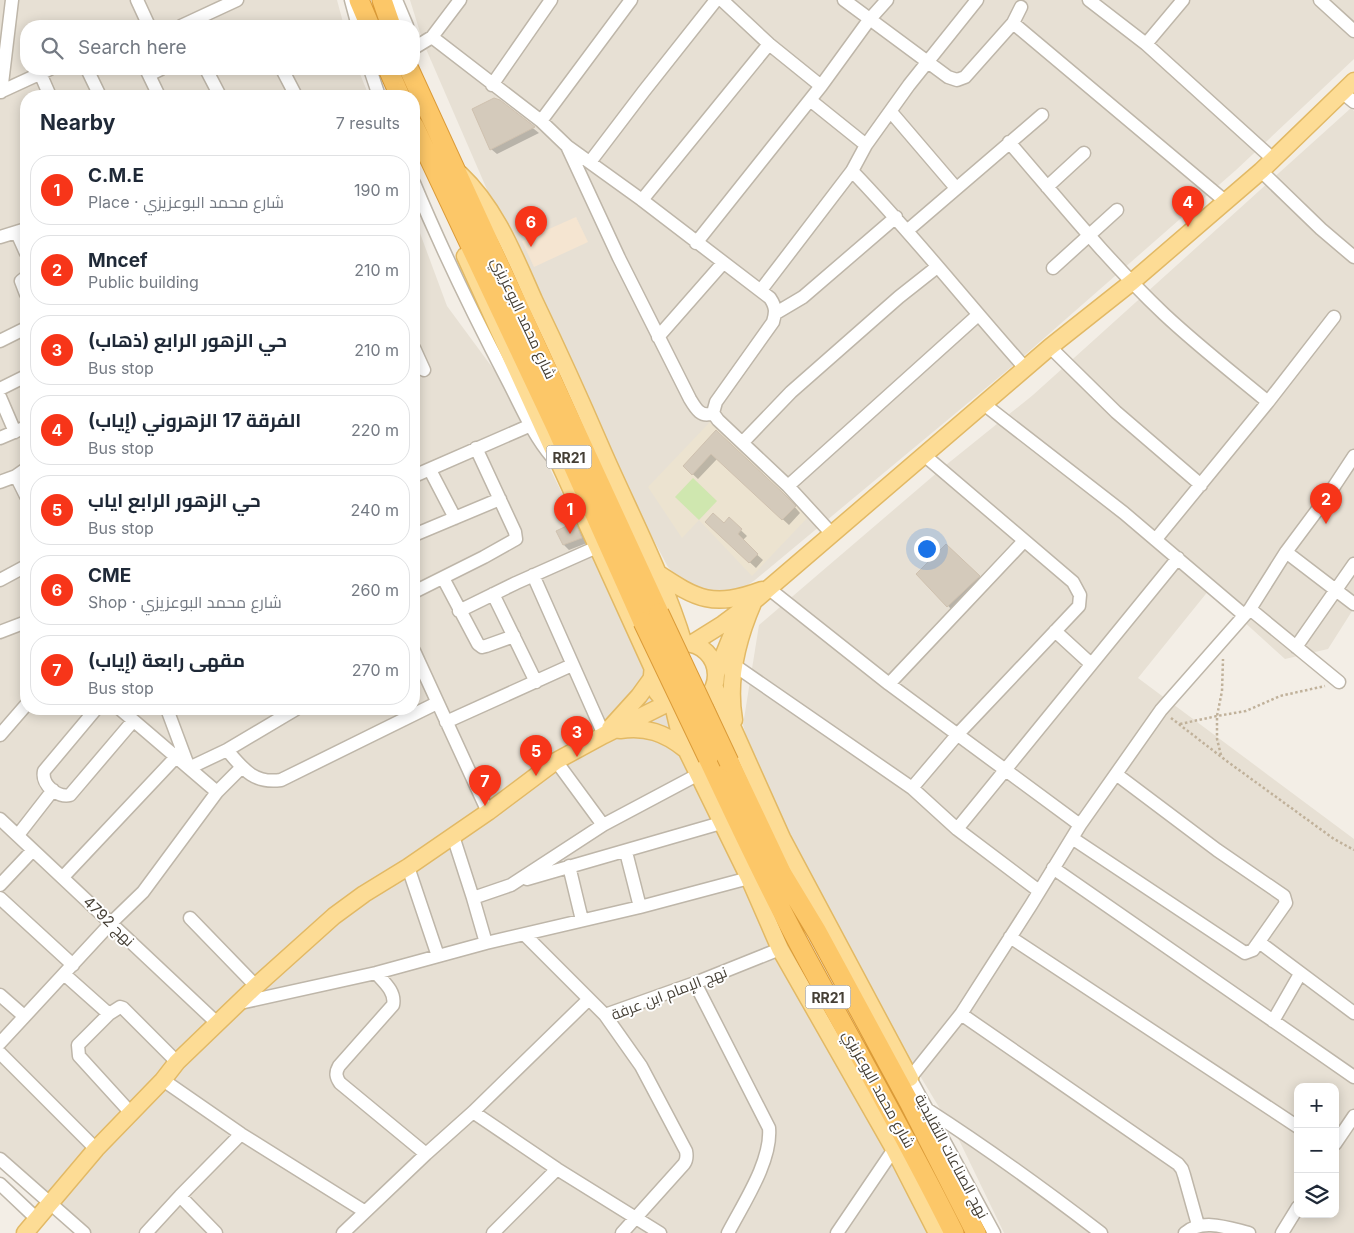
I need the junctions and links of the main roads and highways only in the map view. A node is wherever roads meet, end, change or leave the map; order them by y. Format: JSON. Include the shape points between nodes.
{"nodes":[{"id":1,"x":359,"y":0,"type":"edge"},
{"id":2,"x":382,"y":0,"type":"edge"},
{"id":3,"x":367,"y":20,"type":"edge"},
{"id":4,"x":390,"y":20,"type":"edge"},
{"id":5,"x":391,"y":75,"type":"edge"},
{"id":6,"x":412,"y":75,"type":"edge"},
{"id":7,"x":397,"y":90,"type":"edge"},
{"id":8,"x":419,"y":90,"type":"edge"},
{"id":9,"x":1350,"y":92,"type":"edge"},
{"id":10,"x":420,"y":93,"type":"edge"},
{"id":11,"x":420,"y":139,"type":"edge"},
{"id":12,"x":446,"y":194,"type":"junction"},
{"id":13,"x":648,"y":569,"type":"junction"},
{"id":14,"x":768,"y":588,"type":"junction"},
{"id":15,"x":749,"y":605,"type":"junction"},
{"id":16,"x":651,"y":617,"type":"junction"},
{"id":17,"x":687,"y":644,"type":"junction"},
{"id":18,"x":653,"y":673,"type":"junction"},
{"id":19,"x":715,"y":680,"type":"junction"},
{"id":20,"x":671,"y":704,"type":"junction"},
{"id":21,"x":604,"y":735,"type":"junction"},
{"id":22,"x":737,"y":737,"type":"junction"},
{"id":23,"x":685,"y":749,"type":"junction"},
{"id":24,"x":910,"y":1078,"type":"road end"},
{"id":25,"x":25,"y":1233,"type":"edge"},
{"id":26,"x":937,"y":1233,"type":"edge"},
{"id":27,"x":954,"y":1233,"type":"edge"},
{"id":28,"x":976,"y":1233,"type":"edge"}],
"edges":[{"from":1,"to":3,"type":"highway"},
{"from":2,"to":4,"type":"highway"},
{"from":5,"to":7,"type":"highway"},
{"from":6,"to":8,"type":"highway","name":"شارع محمد البوعزيزي","number":"RR21"},
{"from":9,"to":14,"type":"main road","via":[[1132,282],[1050,347]]},
{"from":10,"to":13,"type":"highway","name":"شارع محمد البوعزيزي","number":"RR21"},
{"from":11,"to":12,"type":"highway","name":"شارع محمد البوعزيزي","number":"RR21"},
{"from":12,"to":16,"type":"highway","name":"شارع محمد البوعزيزي","number":"RR21","via":[[556,427]]},
{"from":12,"to":18,"type":"main road","via":[[462,248]]},
{"from":13,"to":14,"type":"main road","via":[[686,591],[712,600],[735,599]]},
{"from":13,"to":16,"type":"highway","number":"RR21"},
{"from":13,"to":17,"type":"main road"},
{"from":14,"to":15,"type":"main road"},
{"from":15,"to":17,"type":"main road"},
{"from":15,"to":19,"type":"main road","via":[[725,647]]},
{"from":15,"to":22,"type":"main road","via":[[734,665],[732,689]]},
{"from":16,"to":27,"type":"highway","name":"شارع محمد البوعزيزي","number":"RR21","bridge":true,"via":[[708,758],[758,865]]},
{"from":16,"to":28,"type":"highway","name":"شارع محمد البوعزيزي","number":"RR21","bridge":true,"via":[[729,762],[782,874],[906,1095]]},
{"from":17,"to":18,"type":"main road","via":[[664,651],[655,662]]},
{"from":17,"to":19,"type":"main road","via":[[706,652],[715,666]]},
{"from":18,"to":20,"type":"main road","via":[[657,693]]},
{"from":18,"to":21,"type":"main road","via":[[632,704]]},
{"from":19,"to":20,"type":"main road","via":[[706,698],[694,705],[680,707]]},
{"from":19,"to":22,"type":"main road"},
{"from":20,"to":21,"type":"main road"},
{"from":20,"to":23,"type":"main road"},
{"from":21,"to":23,"type":"main road","via":[[632,728],[647,729],[661,733]]},
{"from":21,"to":25,"type":"main road","via":[[556,762],[334,916],[177,1062],[96,1149]]},
{"from":22,"to":24,"type":"main road","via":[[782,838]]},
{"from":23,"to":26,"type":"main road","via":[[780,949],[894,1149]]}]}
